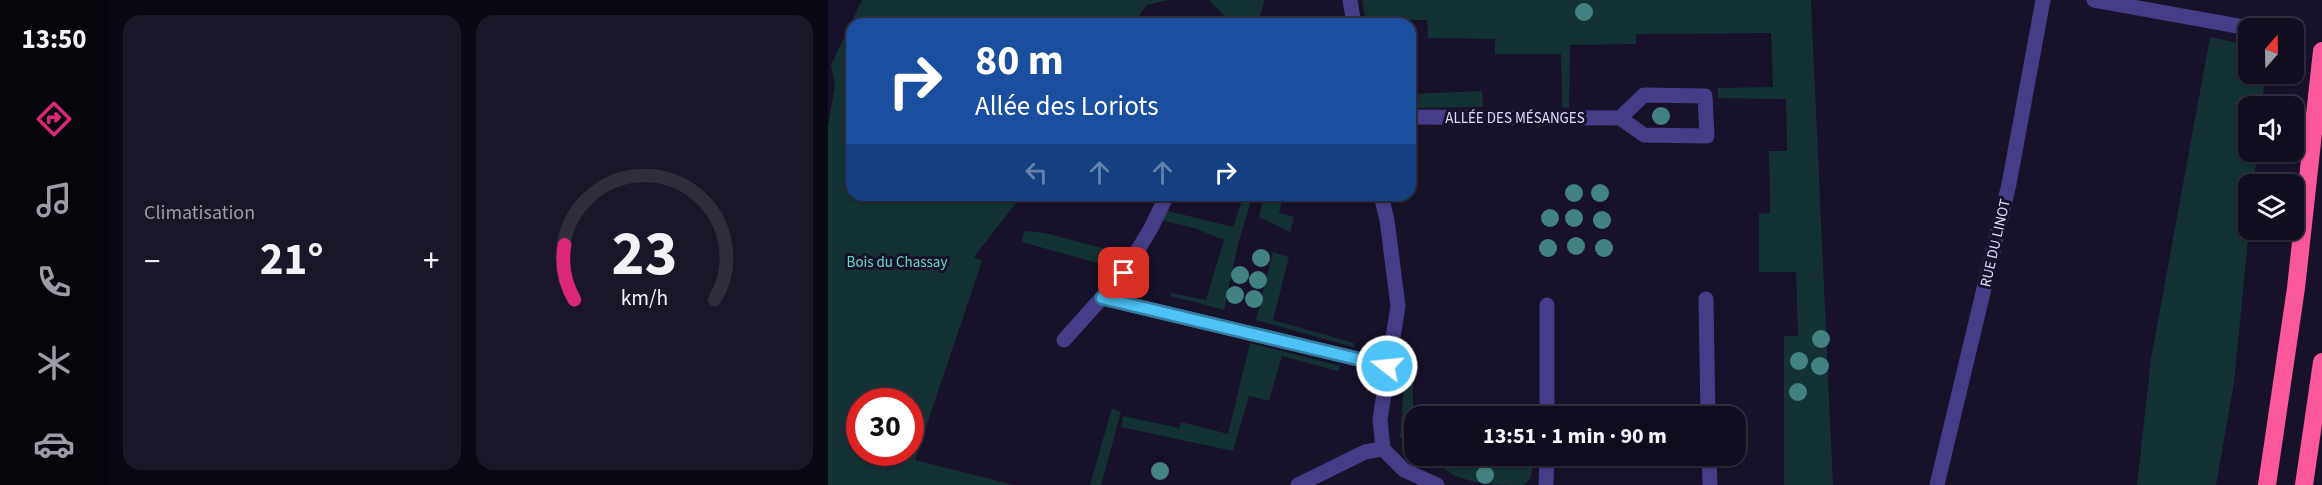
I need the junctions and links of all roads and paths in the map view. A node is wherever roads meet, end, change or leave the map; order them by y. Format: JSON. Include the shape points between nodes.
{"nodes":[{"id":1,"x":1350,"y":0,"type":"edge"},
{"id":2,"x":2043,"y":0,"type":"edge"},
{"id":3,"x":2094,"y":0,"type":"edge"},
{"id":4,"x":1353,"y":18,"type":"edge"},
{"id":5,"x":2238,"y":26,"type":"edge"},
{"id":6,"x":2322,"y":51,"type":"edge"},
{"id":7,"x":1416,"y":117,"type":"edge"},
{"id":8,"x":1620,"y":118,"type":"junction"},
{"id":9,"x":1164,"y":201,"type":"edge"},
{"id":10,"x":1382,"y":201,"type":"edge"},
{"id":11,"x":1102,"y":298,"type":"junction"},
{"id":12,"x":1706,"y":299,"type":"dead end"},
{"id":13,"x":1547,"y":305,"type":"dead end"},
{"id":14,"x":1064,"y":340,"type":"dead end"},
{"id":15,"x":2322,"y":362,"type":"edge"},
{"id":16,"x":1387,"y":366,"type":"junction"},
{"id":17,"x":1547,"y":406,"type":"edge"},
{"id":18,"x":1708,"y":406,"type":"edge"},
{"id":19,"x":1383,"y":449,"type":"junction"},
{"id":20,"x":1547,"y":466,"type":"edge"},
{"id":21,"x":1709,"y":466,"type":"edge"},
{"id":22,"x":1298,"y":485,"type":"edge"},
{"id":23,"x":1437,"y":485,"type":"edge"},
{"id":24,"x":1546,"y":485,"type":"edge"},
{"id":25,"x":1710,"y":485,"type":"edge"},
{"id":26,"x":1937,"y":485,"type":"edge"},
{"id":27,"x":2267,"y":485,"type":"edge"},
{"id":28,"x":2304,"y":485,"type":"edge"}],
"edges":[{"from":1,"to":4,"type":"street"},
{"from":2,"to":26,"type":"street","name":"RUE DU LINOT","via":[[2009,184]]},
{"from":3,"to":5,"type":"street"},
{"from":6,"to":27,"type":"highway","via":[[2296,288]]},
{"from":7,"to":8,"type":"street","name":"ALLÉE DES MÉSANGES"},
{"from":8,"to":8,"type":"street","via":[[1644,135],[1707,136],[1705,96],[1644,96]]},
{"from":9,"to":11,"type":"street","via":[[1124,273]]},
{"from":10,"to":16,"type":"street","via":[[1398,306]]},
{"from":11,"to":14,"type":"street"},
{"from":11,"to":16,"type":"street"},
{"from":12,"to":18,"type":"street"},
{"from":13,"to":17,"type":"street"},
{"from":15,"to":28,"type":"highway"},
{"from":16,"to":19,"type":"street","via":[[1380,419]]},
{"from":19,"to":22,"type":"street","via":[[1365,452]]},
{"from":19,"to":23,"type":"street","via":[[1404,470]]},
{"from":20,"to":24,"type":"street"},
{"from":21,"to":25,"type":"street"}]}
